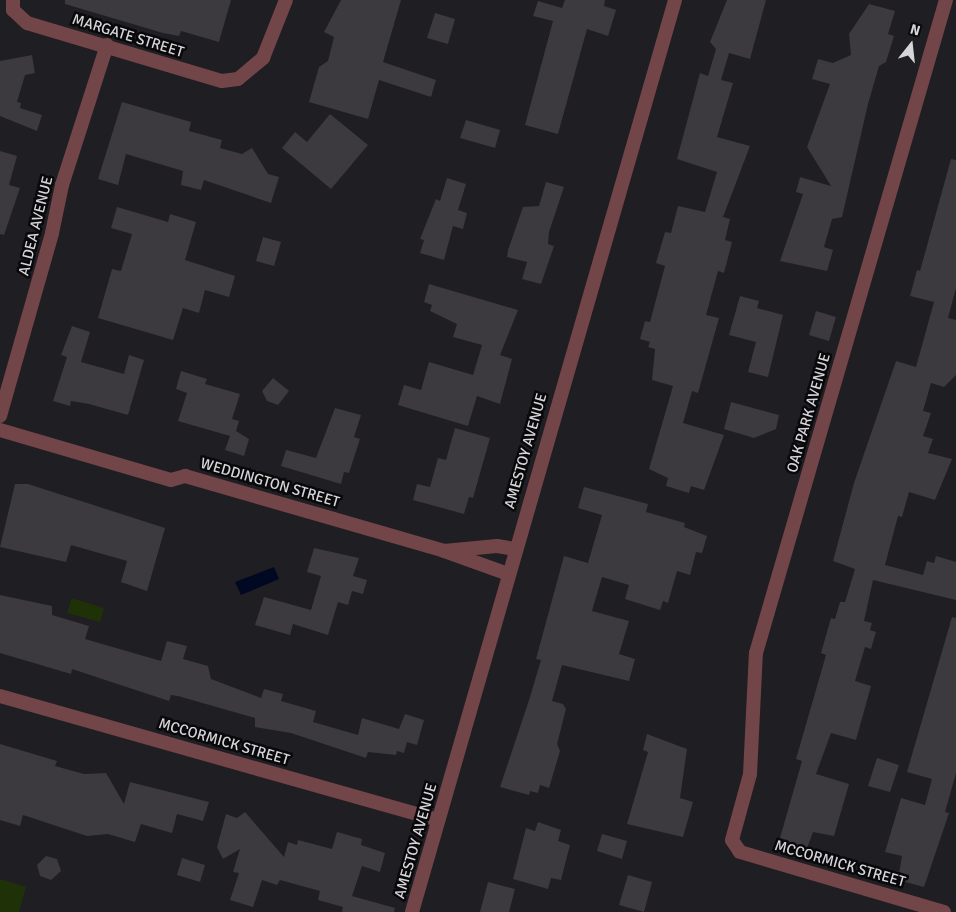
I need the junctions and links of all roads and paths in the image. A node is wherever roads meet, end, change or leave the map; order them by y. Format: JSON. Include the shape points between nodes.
{"nodes":[{"id":1,"x":286,"y":0,"type":"edge"},
{"id":2,"x":675,"y":0,"type":"edge"},
{"id":3,"x":946,"y":0,"type":"edge"},
{"id":4,"x":13,"y":5,"type":"edge"},
{"id":5,"x":107,"y":45,"type":"junction"},
{"id":6,"x":0,"y":416,"type":"edge"},
{"id":7,"x":0,"y":430,"type":"edge"},
{"id":8,"x":515,"y":549,"type":"junction"},
{"id":9,"x":444,"y":550,"type":"junction"},
{"id":10,"x":508,"y":574,"type":"junction"},
{"id":11,"x":0,"y":696,"type":"edge"},
{"id":12,"x":438,"y":820,"type":"junction"},
{"id":13,"x":732,"y":840,"type":"joint"},
{"id":14,"x":412,"y":912,"type":"edge"},
{"id":15,"x":944,"y":912,"type":"edge"}],
"edges":[{"from":1,"to":5,"type":"street","name":"MARGATE STREET","via":[[263,58],[238,79],[222,81],[205,77]]},
{"from":2,"to":8,"type":"street","name":"AMESTOY AVENUE"},
{"from":3,"to":13,"type":"street","name":"OAK PARK AVENUE","via":[[756,652],[750,774]]},
{"from":4,"to":5,"type":"street","name":"MARGATE STREET","via":[[27,23]]},
{"from":5,"to":6,"type":"street","name":"ALDEA AVENUE","via":[[62,185]]},
{"from":7,"to":9,"type":"street","name":"WEDDINGTON STREET","via":[[170,480],[185,476]]},
{"from":8,"to":9,"type":"street","name":"WEDDINGTON STREET","via":[[497,546]]},
{"from":8,"to":10,"type":"street","name":"AMESTOY AVENUE"},
{"from":9,"to":10,"type":"street","name":"WEDDINGTON STREET"},
{"from":10,"to":12,"type":"street","name":"AMESTOY AVENUE"},
{"from":11,"to":12,"type":"street","name":"MCCORMICK STREET"},
{"from":12,"to":14,"type":"street","name":"AMESTOY AVENUE"},
{"from":13,"to":15,"type":"street","name":"MCCORMICK STREET","via":[[740,852]]}]}
